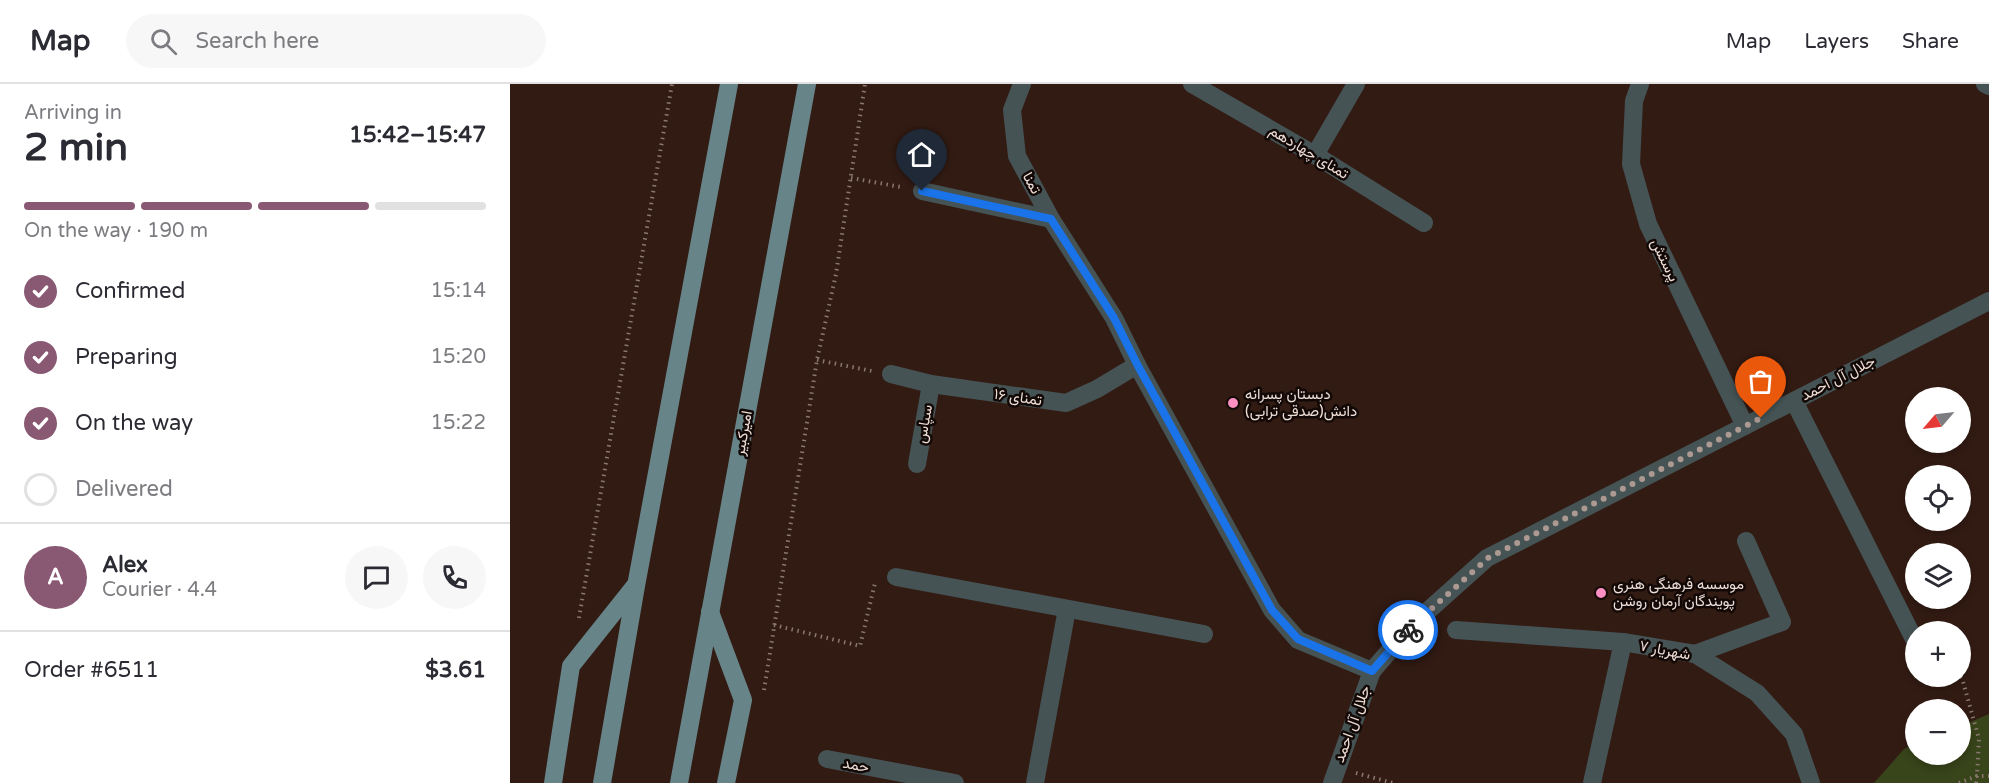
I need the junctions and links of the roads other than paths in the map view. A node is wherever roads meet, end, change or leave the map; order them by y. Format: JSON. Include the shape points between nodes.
{"nodes":[{"id":1,"x":729,"y":84,"type":"edge"},
{"id":2,"x":807,"y":84,"type":"edge"},
{"id":3,"x":1022,"y":84,"type":"edge"},
{"id":4,"x":1192,"y":84,"type":"edge"},
{"id":5,"x":1356,"y":84,"type":"edge"},
{"id":6,"x":1640,"y":84,"type":"edge"},
{"id":7,"x":1315,"y":155,"type":"junction"},
{"id":8,"x":922,"y":191,"type":"road end"},
{"id":9,"x":1051,"y":219,"type":"junction"},
{"id":10,"x":1424,"y":223,"type":"dead end"},
{"id":11,"x":1989,"y":301,"type":"edge"},
{"id":12,"x":1137,"y":364,"type":"junction"},
{"id":13,"x":891,"y":374,"type":"road end"},
{"id":14,"x":931,"y":384,"type":"junction"},
{"id":15,"x":1794,"y":400,"type":"junction"},
{"id":16,"x":1745,"y":426,"type":"junction"},
{"id":17,"x":917,"y":464,"type":"dead end"},
{"id":18,"x":1746,"y":541,"type":"dead end"},
{"id":19,"x":896,"y":577,"type":"road end"},
{"id":20,"x":636,"y":586,"type":"junction"},
{"id":21,"x":1067,"y":609,"type":"junction"},
{"id":22,"x":710,"y":612,"type":"junction"},
{"id":23,"x":1905,"y":621,"type":"edge"},
{"id":24,"x":1456,"y":630,"type":"dead end"},
{"id":25,"x":1204,"y":634,"type":"dead end"},
{"id":26,"x":1623,"y":642,"type":"junction"},
{"id":27,"x":1695,"y":654,"type":"junction"},
{"id":28,"x":1372,"y":671,"type":"junction"},
{"id":29,"x":827,"y":759,"type":"dead end"},
{"id":30,"x":1334,"y":775,"type":"edge"},
{"id":31,"x":553,"y":783,"type":"edge"},
{"id":32,"x":602,"y":783,"type":"edge"},
{"id":33,"x":679,"y":783,"type":"edge"},
{"id":34,"x":726,"y":783,"type":"edge"},
{"id":35,"x":955,"y":783,"type":"edge"},
{"id":36,"x":1035,"y":783,"type":"edge"},
{"id":37,"x":1592,"y":783,"type":"edge"},
{"id":38,"x":1811,"y":783,"type":"edge"}],
"edges":[{"from":1,"to":20,"type":"main road"},
{"from":2,"to":22,"type":"main road","name":"امیرکبیر"},
{"from":3,"to":9,"type":"street","name":"تمنا","via":[[1012,110],[1017,156]]},
{"from":4,"to":7,"type":"street","name":"تمنای چهاردهم"},
{"from":5,"to":7,"type":"street"},
{"from":6,"to":16,"type":"street","name":"پرستش","via":[[1634,101],[1631,164],[1648,224]]},
{"from":7,"to":10,"type":"street","name":"تمنای چهاردهم"},
{"from":8,"to":9,"type":"street"},
{"from":9,"to":12,"type":"street","name":"تمنا","via":[[1114,318]]},
{"from":11,"to":15,"type":"street","name":"جلال آل احمد"},
{"from":12,"to":14,"type":"street","name":"تمنای ۱۶","via":[[1066,403]]},
{"from":12,"to":28,"type":"street","name":"تمنا","via":[[1272,610],[1298,639]]},
{"from":13,"to":14,"type":"street","name":"تمنای ۱۶"},
{"from":14,"to":17,"type":"street","name":"سپاس"},
{"from":15,"to":16,"type":"street","name":"جلال آل احمد"},
{"from":15,"to":23,"type":"street"},
{"from":16,"to":28,"type":"street","name":"جلال آل احمد","via":[[1488,558],[1411,626]]},
{"from":18,"to":27,"type":"street","via":[[1782,622]]},
{"from":19,"to":21,"type":"street"},
{"from":20,"to":31,"type":"main road","via":[[571,666]]},
{"from":20,"to":32,"type":"main road"},
{"from":21,"to":25,"type":"street"},
{"from":21,"to":36,"type":"street"},
{"from":22,"to":33,"type":"main road","name":"امیرکبیر"},
{"from":22,"to":34,"type":"main road","via":[[743,700]]},
{"from":24,"to":26,"type":"street","name":"شهریار ۷"},
{"from":26,"to":27,"type":"street","name":"شهریار ۷"},
{"from":26,"to":37,"type":"street"},
{"from":27,"to":38,"type":"street","name":"شهریار ۷","via":[[1757,693],[1794,734]]},
{"from":28,"to":30,"type":"street","name":"جلال آل احمد"},
{"from":29,"to":35,"type":"street","name":"حمد"}]}
